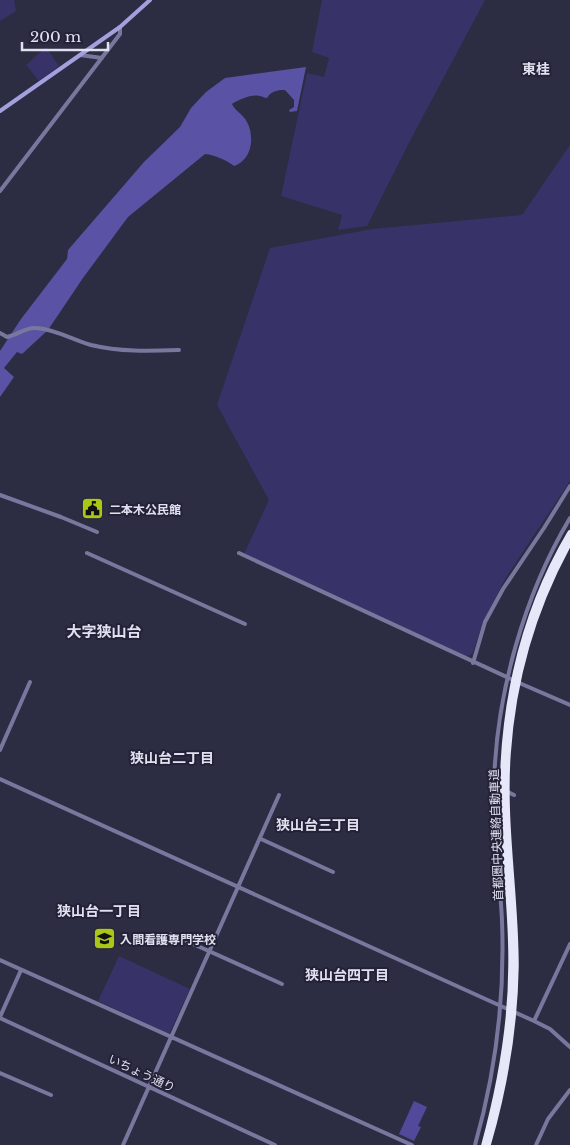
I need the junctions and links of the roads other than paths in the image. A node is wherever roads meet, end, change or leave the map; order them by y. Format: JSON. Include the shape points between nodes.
{"nodes":[{"id":1,"x":150,"y":0,"type":"edge"},
{"id":2,"x":120,"y":27,"type":"junction"},
{"id":3,"x":80,"y":55,"type":"junction"},
{"id":4,"x":102,"y":58,"type":"junction"},
{"id":5,"x":0,"y":111,"type":"edge"},
{"id":6,"x":0,"y":190,"type":"edge"},
{"id":7,"x":0,"y":333,"type":"edge"},
{"id":8,"x":179,"y":350,"type":"dead end"},
{"id":9,"x":570,"y":486,"type":"edge"},
{"id":10,"x":0,"y":495,"type":"edge"},
{"id":11,"x":570,"y":518,"type":"edge"},
{"id":12,"x":97,"y":532,"type":"dead end"},
{"id":13,"x":570,"y":533,"type":"edge"},
{"id":14,"x":570,"y":542,"type":"edge"},
{"id":15,"x":87,"y":553,"type":"dead end"},
{"id":16,"x":239,"y":553,"type":"dead end"},
{"id":17,"x":245,"y":624,"type":"dead end"},
{"id":18,"x":473,"y":663,"type":"junction"},
{"id":19,"x":30,"y":682,"type":"dead end"},
{"id":20,"x":570,"y":705,"type":"edge"},
{"id":21,"x":0,"y":750,"type":"edge"},
{"id":22,"x":0,"y":779,"type":"edge"},
{"id":23,"x":496,"y":786,"type":"junction"},
{"id":24,"x":280,"y":795,"type":"dead end"},
{"id":25,"x":513,"y":795,"type":"dead end"},
{"id":26,"x":261,"y":839,"type":"junction"},
{"id":27,"x":333,"y":872,"type":"dead end"},
{"id":28,"x":238,"y":888,"type":"junction"},
{"id":29,"x":172,"y":934,"type":"dead end"},
{"id":30,"x":570,"y":944,"type":"edge"},
{"id":31,"x":210,"y":952,"type":"junction"},
{"id":32,"x":0,"y":960,"type":"edge"},
{"id":33,"x":21,"y":970,"type":"junction"},
{"id":34,"x":282,"y":984,"type":"dead end"},
{"id":35,"x":503,"y":1007,"type":"junction"},
{"id":36,"x":0,"y":1017,"type":"edge"},
{"id":37,"x":534,"y":1020,"type":"junction"},
{"id":38,"x":171,"y":1038,"type":"junction"},
{"id":39,"x":570,"y":1047,"type":"edge"},
{"id":40,"x":0,"y":1073,"type":"edge"},
{"id":41,"x":149,"y":1087,"type":"junction"},
{"id":42,"x":570,"y":1090,"type":"edge"},
{"id":43,"x":51,"y":1096,"type":"dead end"},
{"id":44,"x":122,"y":1145,"type":"edge"},
{"id":45,"x":275,"y":1145,"type":"edge"},
{"id":46,"x":412,"y":1145,"type":"edge"},
{"id":47,"x":475,"y":1145,"type":"edge"},
{"id":48,"x":484,"y":1145,"type":"edge"},
{"id":49,"x":488,"y":1145,"type":"edge"},
{"id":50,"x":536,"y":1145,"type":"edge"}],
"edges":[{"from":1,"to":2,"type":"main road"},
{"from":2,"to":3,"type":"main road"},
{"from":2,"to":4,"type":"street","via":[[120,34]]},
{"from":3,"to":4,"type":"street"},
{"from":3,"to":5,"type":"main road"},
{"from":4,"to":6,"type":"street"},
{"from":7,"to":8,"type":"street","via":[[8,337],[36,328],[112,349]]},
{"from":9,"to":18,"type":"street","via":[[503,588],[485,622]]},
{"from":10,"to":12,"type":"street"},
{"from":11,"to":23,"type":"street","via":[[545,564],[520,634],[502,707]]},
{"from":13,"to":48,"type":"highway","name":"首都圏中央連絡自動車道","via":[[533,613],[516,671],[508,715],[502,780],[510,999],[503,1063]]},
{"from":14,"to":49,"type":"highway","name":"首都圏中央連絡自動車道","via":[[537,614],[512,715],[507,780],[515,999],[507,1064]]},
{"from":15,"to":17,"type":"street"},
{"from":16,"to":18,"type":"street"},
{"from":18,"to":20,"type":"street"},
{"from":19,"to":21,"type":"street"},
{"from":22,"to":28,"type":"street"},
{"from":23,"to":25,"type":"street"},
{"from":23,"to":35,"type":"street"},
{"from":24,"to":26,"type":"street"},
{"from":26,"to":27,"type":"street"},
{"from":26,"to":28,"type":"street"},
{"from":28,"to":31,"type":"street"},
{"from":28,"to":35,"type":"street"},
{"from":29,"to":31,"type":"street"},
{"from":30,"to":37,"type":"street"},
{"from":31,"to":34,"type":"street"},
{"from":31,"to":38,"type":"street"},
{"from":32,"to":33,"type":"street"},
{"from":33,"to":36,"type":"street"},
{"from":33,"to":38,"type":"street"},
{"from":35,"to":37,"type":"street"},
{"from":35,"to":47,"type":"street","via":[[491,1080]]},
{"from":36,"to":41,"type":"street","name":"いちょう通り"},
{"from":37,"to":39,"type":"street"},
{"from":38,"to":41,"type":"street"},
{"from":38,"to":46,"type":"street"},
{"from":40,"to":43,"type":"street"},
{"from":41,"to":44,"type":"street"},
{"from":41,"to":45,"type":"street","name":"いちょう通り"},
{"from":42,"to":50,"type":"street","via":[[548,1119]]}]}
